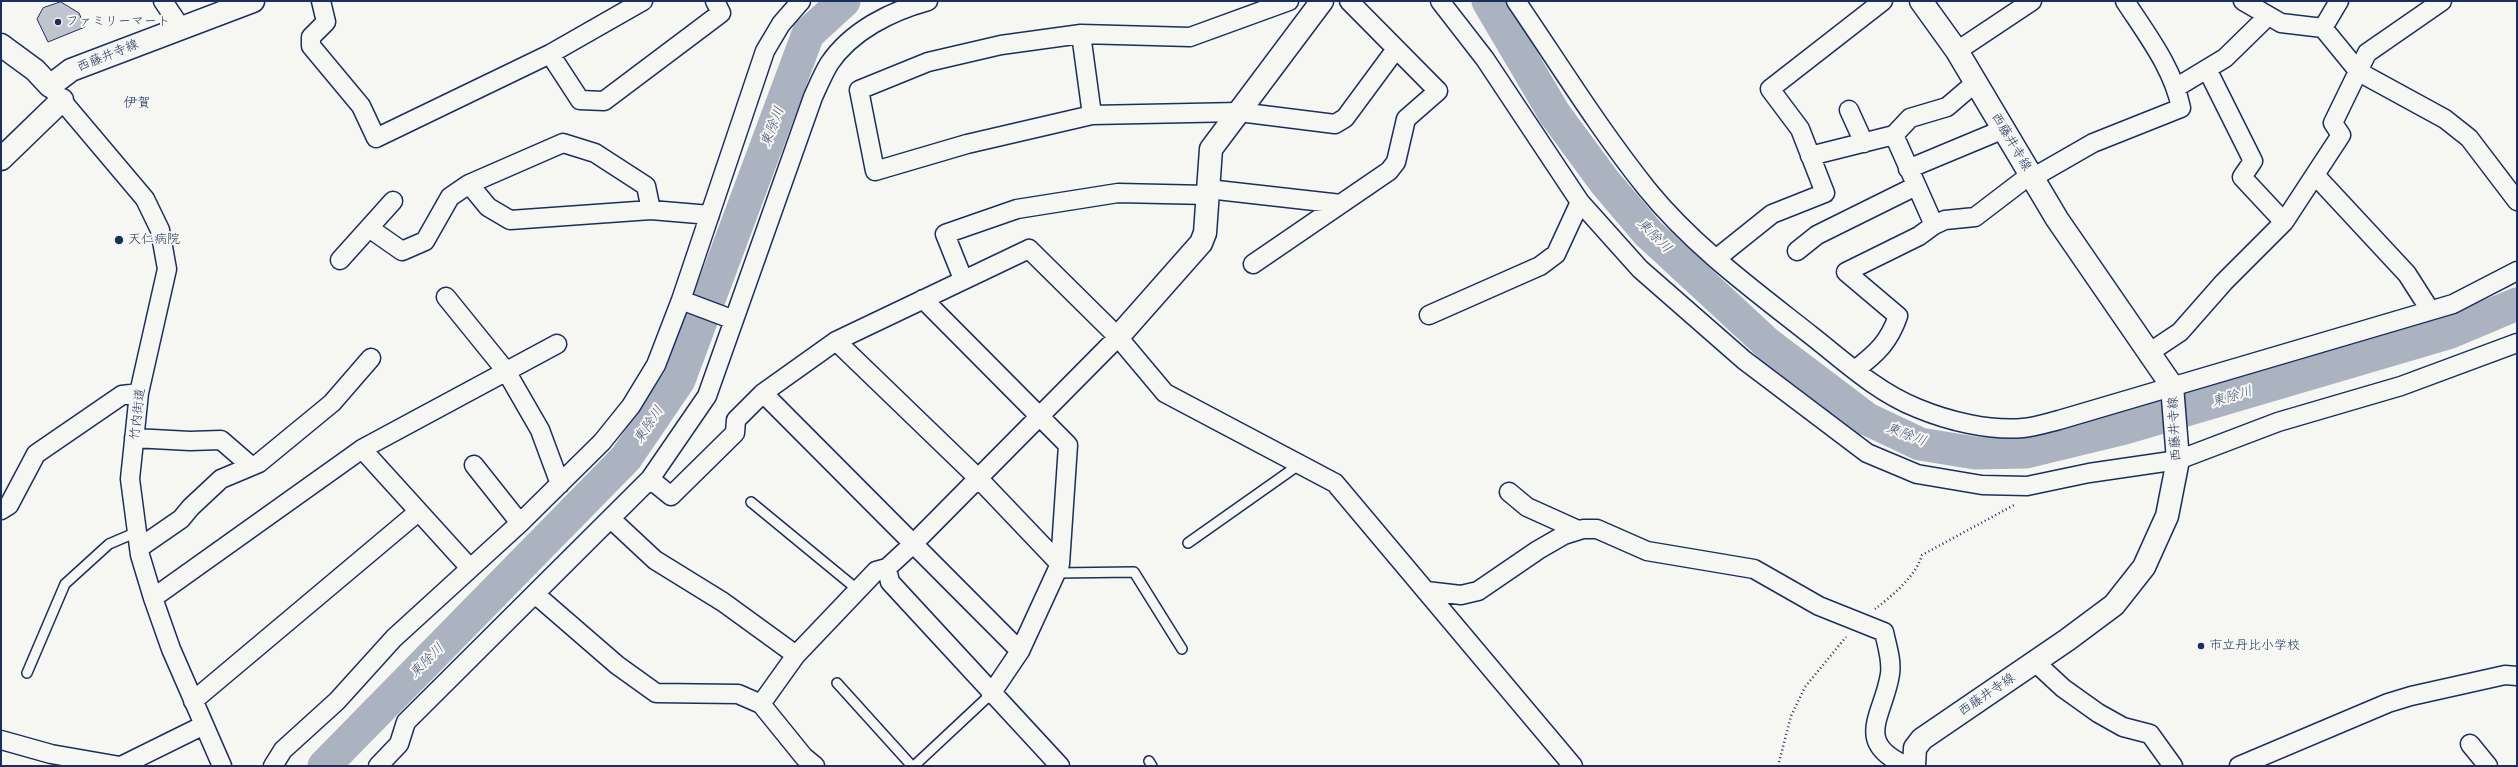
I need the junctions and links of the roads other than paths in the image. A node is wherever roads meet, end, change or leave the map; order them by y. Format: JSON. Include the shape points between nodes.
{"nodes":[{"id":1,"x":163,"y":1,"type":"edge"},
{"id":2,"x":253,"y":1,"type":"edge"},
{"id":3,"x":321,"y":1,"type":"edge"},
{"id":4,"x":643,"y":1,"type":"edge"},
{"id":5,"x":715,"y":1,"type":"edge"},
{"id":6,"x":801,"y":1,"type":"edge"},
{"id":7,"x":928,"y":1,"type":"edge"},
{"id":8,"x":1289,"y":1,"type":"edge"},
{"id":9,"x":1322,"y":1,"type":"edge"},
{"id":10,"x":1349,"y":1,"type":"edge"},
{"id":11,"x":1440,"y":1,"type":"edge"},
{"id":12,"x":1516,"y":1,"type":"edge"},
{"id":13,"x":1883,"y":1,"type":"edge"},
{"id":14,"x":1921,"y":1,"type":"edge"},
{"id":15,"x":2032,"y":1,"type":"edge"},
{"id":16,"x":2125,"y":1,"type":"edge"},
{"id":17,"x":2243,"y":1,"type":"edge"},
{"id":18,"x":2338,"y":1,"type":"edge"},
{"id":19,"x":2442,"y":1,"type":"edge"},
{"id":20,"x":2268,"y":16,"type":"junction"},
{"id":21,"x":181,"y":28,"type":"junction"},
{"id":22,"x":2323,"y":28,"type":"junction"},
{"id":23,"x":1081,"y":34,"type":"junction"},
{"id":24,"x":1,"y":45,"type":"edge"},
{"id":25,"x":1396,"y":49,"type":"junction"},
{"id":26,"x":1957,"y":52,"type":"junction"},
{"id":27,"x":550,"y":54,"type":"junction"},
{"id":28,"x":2207,"y":69,"type":"junction"},
{"id":29,"x":2359,"y":72,"type":"junction"},
{"id":30,"x":1975,"y":83,"type":"junction"},
{"id":31,"x":2177,"y":87,"type":"junction"},
{"id":32,"x":56,"y":93,"type":"junction"},
{"id":33,"x":1849,"y":110,"type":"dead end"},
{"id":34,"x":1239,"y":112,"type":"junction"},
{"id":35,"x":1092,"y":115,"type":"junction"},
{"id":36,"x":2004,"y":129,"type":"junction"},
{"id":37,"x":1894,"y":135,"type":"junction"},
{"id":38,"x":1864,"y":143,"type":"junction"},
{"id":39,"x":1810,"y":156,"type":"junction"},
{"id":40,"x":1,"y":159,"type":"edge"},
{"id":41,"x":1908,"y":169,"type":"junction"},
{"id":42,"x":2315,"y":174,"type":"junction"},
{"id":43,"x":2031,"y":176,"type":"junction"},
{"id":44,"x":469,"y":184,"type":"junction"},
{"id":45,"x":1916,"y":186,"type":"junction"},
{"id":46,"x":1208,"y":192,"type":"junction"},
{"id":47,"x":393,"y":201,"type":"dead end"},
{"id":48,"x":2517,"y":201,"type":"edge"},
{"id":49,"x":1580,"y":202,"type":"junction"},
{"id":50,"x":1341,"y":204,"type":"junction"},
{"id":51,"x":651,"y":210,"type":"junction"},
{"id":52,"x":710,"y":215,"type":"junction"},
{"id":53,"x":2284,"y":222,"type":"junction"},
{"id":54,"x":1934,"y":225,"type":"junction"},
{"id":55,"x":369,"y":228,"type":"junction"},
{"id":56,"x":1797,"y":250,"type":"dead end"},
{"id":57,"x":1717,"y":258,"type":"junction"},
{"id":58,"x":340,"y":260,"type":"dead end"},
{"id":59,"x":1253,"y":264,"type":"dead end"},
{"id":60,"x":2517,"y":271,"type":"edge"},
{"id":61,"x":963,"y":279,"type":"junction"},
{"id":62,"x":446,"y":297,"type":"dead end"},
{"id":63,"x":923,"y":299,"type":"junction"},
{"id":64,"x":684,"y":303,"type":"junction"},
{"id":65,"x":2430,"y":310,"type":"junction"},
{"id":66,"x":1428,"y":315,"type":"dead end"},
{"id":67,"x":730,"y":318,"type":"junction"},
{"id":68,"x":1118,"y":336,"type":"junction"},
{"id":69,"x":836,"y":341,"type":"junction"},
{"id":70,"x":2517,"y":343,"type":"edge"},
{"id":71,"x":557,"y":344,"type":"dead end"},
{"id":72,"x":2150,"y":352,"type":"junction"},
{"id":73,"x":371,"y":358,"type":"dead end"},
{"id":74,"x":1855,"y":370,"type":"junction"},
{"id":75,"x":506,"y":371,"type":"junction"},
{"id":76,"x":2172,"y":386,"type":"junction"},
{"id":77,"x":139,"y":393,"type":"junction"},
{"id":78,"x":763,"y":393,"type":"junction"},
{"id":79,"x":1040,"y":417,"type":"junction"},
{"id":80,"x":134,"y":438,"type":"junction"},
{"id":81,"x":362,"y":449,"type":"junction"},
{"id":82,"x":2178,"y":451,"type":"junction"},
{"id":83,"x":1300,"y":464,"type":"junction"},
{"id":84,"x":474,"y":465,"type":"dead end"},
{"id":85,"x":251,"y":466,"type":"junction"},
{"id":86,"x":650,"y":479,"type":"junction"},
{"id":87,"x":979,"y":479,"type":"junction"},
{"id":88,"x":560,"y":484,"type":"junction"},
{"id":89,"x":1509,"y":492,"type":"dead end"},
{"id":90,"x":751,"y":502,"type":"dead end"},
{"id":91,"x":1,"y":510,"type":"edge"},
{"id":92,"x":418,"y":512,"type":"junction"},
{"id":93,"x":611,"y":519,"type":"junction"},
{"id":94,"x":520,"y":523,"type":"junction"},
{"id":95,"x":1578,"y":530,"type":"junction"},
{"id":96,"x":138,"y":540,"type":"junction"},
{"id":97,"x":1188,"y":543,"type":"dead end"},
{"id":98,"x":913,"y":544,"type":"junction"},
{"id":99,"x":470,"y":568,"type":"junction"},
{"id":100,"x":887,"y":568,"type":"junction"},
{"id":101,"x":1058,"y":569,"type":"junction"},
{"id":102,"x":858,"y":590,"type":"junction"},
{"id":103,"x":1426,"y":591,"type":"junction"},
{"id":104,"x":535,"y":594,"type":"junction"},
{"id":105,"x":153,"y":598,"type":"junction"},
{"id":106,"x":1182,"y":649,"type":"dead end"},
{"id":107,"x":1020,"y":651,"type":"junction"},
{"id":108,"x":796,"y":655,"type":"junction"},
{"id":109,"x":2036,"y":662,"type":"junction"},
{"id":110,"x":27,"y":672,"type":"dead end"},
{"id":111,"x":2517,"y":676,"type":"edge"},
{"id":112,"x":837,"y":683,"type":"dead end"},
{"id":113,"x":991,"y":694,"type":"junction"},
{"id":114,"x":193,"y":701,"type":"junction"},
{"id":115,"x":761,"y":704,"type":"junction"},
{"id":116,"x":204,"y":725,"type":"junction"},
{"id":117,"x":2470,"y":744,"type":"dead end"},
{"id":118,"x":4,"y":746,"type":"edge"},
{"id":119,"x":120,"y":766,"type":"edge"},
{"id":120,"x":222,"y":766,"type":"edge"},
{"id":121,"x":273,"y":766,"type":"edge"},
{"id":122,"x":378,"y":766,"type":"edge"},
{"id":123,"x":815,"y":766,"type":"edge"},
{"id":124,"x":912,"y":766,"type":"edge"},
{"id":125,"x":1060,"y":766,"type":"edge"},
{"id":126,"x":1573,"y":766,"type":"edge"},
{"id":127,"x":1906,"y":766,"type":"edge"},
{"id":128,"x":1914,"y":766,"type":"edge"},
{"id":129,"x":2173,"y":766,"type":"edge"},
{"id":130,"x":2239,"y":766,"type":"edge"},
{"id":131,"x":2488,"y":766,"type":"edge"}],
"edges":[{"from":1,"to":21,"type":"street"},
{"from":2,"to":21,"type":"main road","name":"西藤井寺線"},
{"from":3,"to":27,"type":"street","via":[[326,22],[311,37],[311,46],[362,106],[376,138]]},
{"from":4,"to":27,"type":"street"},
{"from":5,"to":27,"type":"street","via":[[721,13],[604,101],[580,100]]},
{"from":6,"to":52,"type":"street","via":[[781,24],[765,51]]},
{"from":7,"to":67,"type":"street","via":[[901,8],[877,21],[855,38],[830,64],[813,97]]},
{"from":8,"to":23,"type":"street","via":[[1190,37]]},
{"from":9,"to":34,"type":"main road"},
{"from":10,"to":25,"type":"street"},
{"from":11,"to":49,"type":"street","via":[[1485,59]]},
{"from":12,"to":57,"type":"street","via":[[1611,141],[1644,184],[1689,234]]},
{"from":13,"to":39,"type":"street","via":[[1770,89],[1800,129]]},
{"from":14,"to":26,"type":"main road","name":"西藤井寺線"},
{"from":15,"to":26,"type":"street"},
{"from":16,"to":31,"type":"street"},
{"from":17,"to":20,"type":"street"},
{"from":18,"to":22,"type":"street"},
{"from":19,"to":29,"type":"street","via":[[2367,53]]},
{"from":20,"to":22,"type":"street","via":[[2281,23]]},
{"from":20,"to":28,"type":"street","via":[[2225,58]]},
{"from":21,"to":32,"type":"main road","name":"西藤井寺線","via":[[71,70]]},
{"from":22,"to":29,"type":"street"},
{"from":23,"to":35,"type":"street"},
{"from":23,"to":35,"type":"street","via":[[1001,45],[928,62],[859,90],[875,171],[967,144]]},
{"from":24,"to":32,"type":"main road","via":[[35,70]]},
{"from":25,"to":34,"type":"street","via":[[1345,118],[1335,124]]},
{"from":25,"to":50,"type":"street","via":[[1438,91],[1406,118],[1396,162],[1389,171]]},
{"from":26,"to":30,"type":"main road","name":"西藤井寺線"},
{"from":28,"to":31,"type":"street"},
{"from":28,"to":53,"type":"street","via":[[2253,161],[2242,177]]},
{"from":29,"to":42,"type":"street","via":[[2333,123],[2341,136]]},
{"from":29,"to":48,"type":"street","via":[[2445,119],[2469,138]]},
{"from":30,"to":36,"type":"main road","name":"西藤井寺線"},
{"from":30,"to":37,"type":"street","via":[[1947,107],[1910,118]]},
{"from":31,"to":43,"type":"street","via":[[2181,108],[2093,143]]},
{"from":32,"to":40,"type":"main road","name":"西藤井寺線"},
{"from":32,"to":77,"type":"street","name":"竹内街道","via":[[144,199],[160,230],[167,269]]},
{"from":33,"to":38,"type":"street"},
{"from":34,"to":35,"type":"street"},
{"from":34,"to":46,"type":"main road","via":[[1211,149]]},
{"from":36,"to":41,"type":"street"},
{"from":36,"to":43,"type":"main road","name":"西藤井寺線"},
{"from":37,"to":38,"type":"street"},
{"from":37,"to":41,"type":"street"},
{"from":38,"to":39,"type":"street"},
{"from":39,"to":57,"type":"street","via":[[1825,193],[1772,214]]},
{"from":41,"to":45,"type":"street"},
{"from":42,"to":53,"type":"street"},
{"from":42,"to":65,"type":"street","via":[[2408,274]]},
{"from":43,"to":54,"type":"street","via":[[1975,217],[1945,220]]},
{"from":43,"to":72,"type":"main road","name":"西藤井寺線","via":[[2057,219]]},
{"from":44,"to":51,"type":"street","via":[[488,207],[510,220]]},
{"from":44,"to":51,"type":"street","via":[[563,143],[595,153],[646,186]]},
{"from":44,"to":55,"type":"street","via":[[450,197],[425,241],[402,251]]},
{"from":45,"to":54,"type":"street"},
{"from":45,"to":56,"type":"street","via":[[1817,235]]},
{"from":46,"to":50,"type":"street"},
{"from":46,"to":61,"type":"street","via":[[1118,193],[1017,208],[945,234]]},
{"from":46,"to":68,"type":"main road","via":[[1205,233],[1200,243]]},
{"from":47,"to":55,"type":"street"},
{"from":49,"to":66,"type":"street","via":[[1556,254],[1540,266]]},
{"from":49,"to":82,"type":"street","via":[[1640,269],[1738,355],[1867,453],[1917,474],[1982,485],[2026,486]]},
{"from":50,"to":59,"type":"street"},
{"from":51,"to":52,"type":"street"},
{"from":52,"to":64,"type":"street"},
{"from":53,"to":72,"type":"street","via":[[2224,282],[2180,332]]},
{"from":54,"to":74,"type":"street","via":[[1919,236],[1846,272],[1898,316],[1891,336],[1875,354]]},
{"from":55,"to":58,"type":"street"},
{"from":57,"to":74,"type":"street"},
{"from":60,"to":65,"type":"street","via":[[2453,304]]},
{"from":61,"to":63,"type":"street"},
{"from":61,"to":68,"type":"street","via":[[1029,249]]},
{"from":62,"to":75,"type":"street"},
{"from":63,"to":69,"type":"street"},
{"from":63,"to":79,"type":"street"},
{"from":64,"to":67,"type":"street"},
{"from":64,"to":88,"type":"street","via":[[656,365],[631,406],[602,442]]},
{"from":65,"to":76,"type":"street"},
{"from":67,"to":86,"type":"street","via":[[707,396]]},
{"from":68,"to":79,"type":"street"},
{"from":68,"to":83,"type":"street","via":[[1165,393]]},
{"from":69,"to":78,"type":"street"},
{"from":69,"to":87,"type":"street"},
{"from":70,"to":82,"type":"street","via":[[2401,386]]},
{"from":71,"to":75,"type":"street"},
{"from":72,"to":76,"type":"main road","name":"西藤井寺線"},
{"from":73,"to":85,"type":"street","via":[[332,403]]},
{"from":74,"to":76,"type":"street","via":[[1877,387],[1916,408],[1954,420],[1995,427],[2023,428],[2059,420]]},
{"from":75,"to":81,"type":"street"},
{"from":75,"to":88,"type":"street","via":[[540,430]]},
{"from":76,"to":82,"type":"main road","name":"西藤井寺線"},
{"from":77,"to":80,"type":"street","name":"竹内街道"},
{"from":77,"to":91,"type":"street","via":[[122,395],[36,454],[9,505]]},
{"from":78,"to":86,"type":"street","via":[[736,420],[735,433],[672,496]]},
{"from":78,"to":98,"type":"street"},
{"from":79,"to":87,"type":"street"},
{"from":79,"to":101,"type":"street","via":[[1068,445]]},
{"from":80,"to":85,"type":"street","via":[[221,440]]},
{"from":80,"to":96,"type":"street","name":"竹内街道","via":[[130,479]]},
{"from":81,"to":92,"type":"street"},
{"from":81,"to":105,"type":"street"},
{"from":82,"to":109,"type":"main road","name":"西藤井寺線","via":[[2168,516],[2144,567],[2114,605]]},
{"from":83,"to":97,"type":"lane"},
{"from":83,"to":103,"type":"street","via":[[1335,483]]},
{"from":84,"to":94,"type":"street"},
{"from":85,"to":96,"type":"street","via":[[221,479],[181,519]]},
{"from":86,"to":93,"type":"street"},
{"from":87,"to":98,"type":"street"},
{"from":87,"to":101,"type":"street"},
{"from":88,"to":94,"type":"street"},
{"from":89,"to":95,"type":"street","via":[[1527,507]]},
{"from":90,"to":102,"type":"lane"},
{"from":92,"to":99,"type":"street"},
{"from":92,"to":114,"type":"street"},
{"from":93,"to":104,"type":"street"},
{"from":93,"to":108,"type":"street","via":[[656,560],[723,602]]},
{"from":94,"to":99,"type":"street"},
{"from":95,"to":103,"type":"street","via":[[1538,550],[1478,591],[1461,594]]},
{"from":95,"to":127,"type":"street","via":[[1597,529],[1647,551],[1754,569],[1819,606],[1884,632],[1890,655],[1890,674],[1876,716],[1874,734],[1879,748],[1893,760]]},
{"from":96,"to":105,"type":"street","name":"竹内街道"},
{"from":96,"to":110,"type":"lane","via":[[109,544],[65,584]]},
{"from":98,"to":100,"type":"street"},
{"from":98,"to":107,"type":"street"},
{"from":99,"to":121,"type":"street","via":[[394,638],[337,701],[283,750]]},
{"from":100,"to":102,"type":"street","via":[[876,571]]},
{"from":100,"to":113,"type":"street","via":[[890,582]]},
{"from":101,"to":106,"type":"lane","via":[[1134,572]]},
{"from":101,"to":107,"type":"street"},
{"from":102,"to":108,"type":"street"},
{"from":103,"to":126,"type":"street"},
{"from":104,"to":115,"type":"street","via":[[617,664],[656,693],[738,694]]},
{"from":104,"to":122,"type":"street","via":[[406,722],[400,744]]},
{"from":105,"to":114,"type":"street","name":"竹内街道"},
{"from":107,"to":113,"type":"street"},
{"from":108,"to":115,"type":"street"},
{"from":109,"to":128,"type":"main road","name":"西藤井寺線","via":[[1922,739],[1915,748]]},
{"from":109,"to":129,"type":"street","via":[[2063,688],[2098,713],[2124,728],[2150,734]]},
{"from":111,"to":130,"type":"street","via":[[2505,675],[2411,696]]},
{"from":112,"to":124,"type":"lane"},
{"from":113,"to":124,"type":"lane"},
{"from":113,"to":125,"type":"street"},
{"from":114,"to":116,"type":"street","name":"竹内街道"},
{"from":115,"to":123,"type":"street","via":[[804,757]]},
{"from":116,"to":119,"type":"street"},
{"from":116,"to":120,"type":"street","name":"竹内街道"},
{"from":117,"to":131,"type":"street"},
{"from":118,"to":119,"type":"street"}]}
